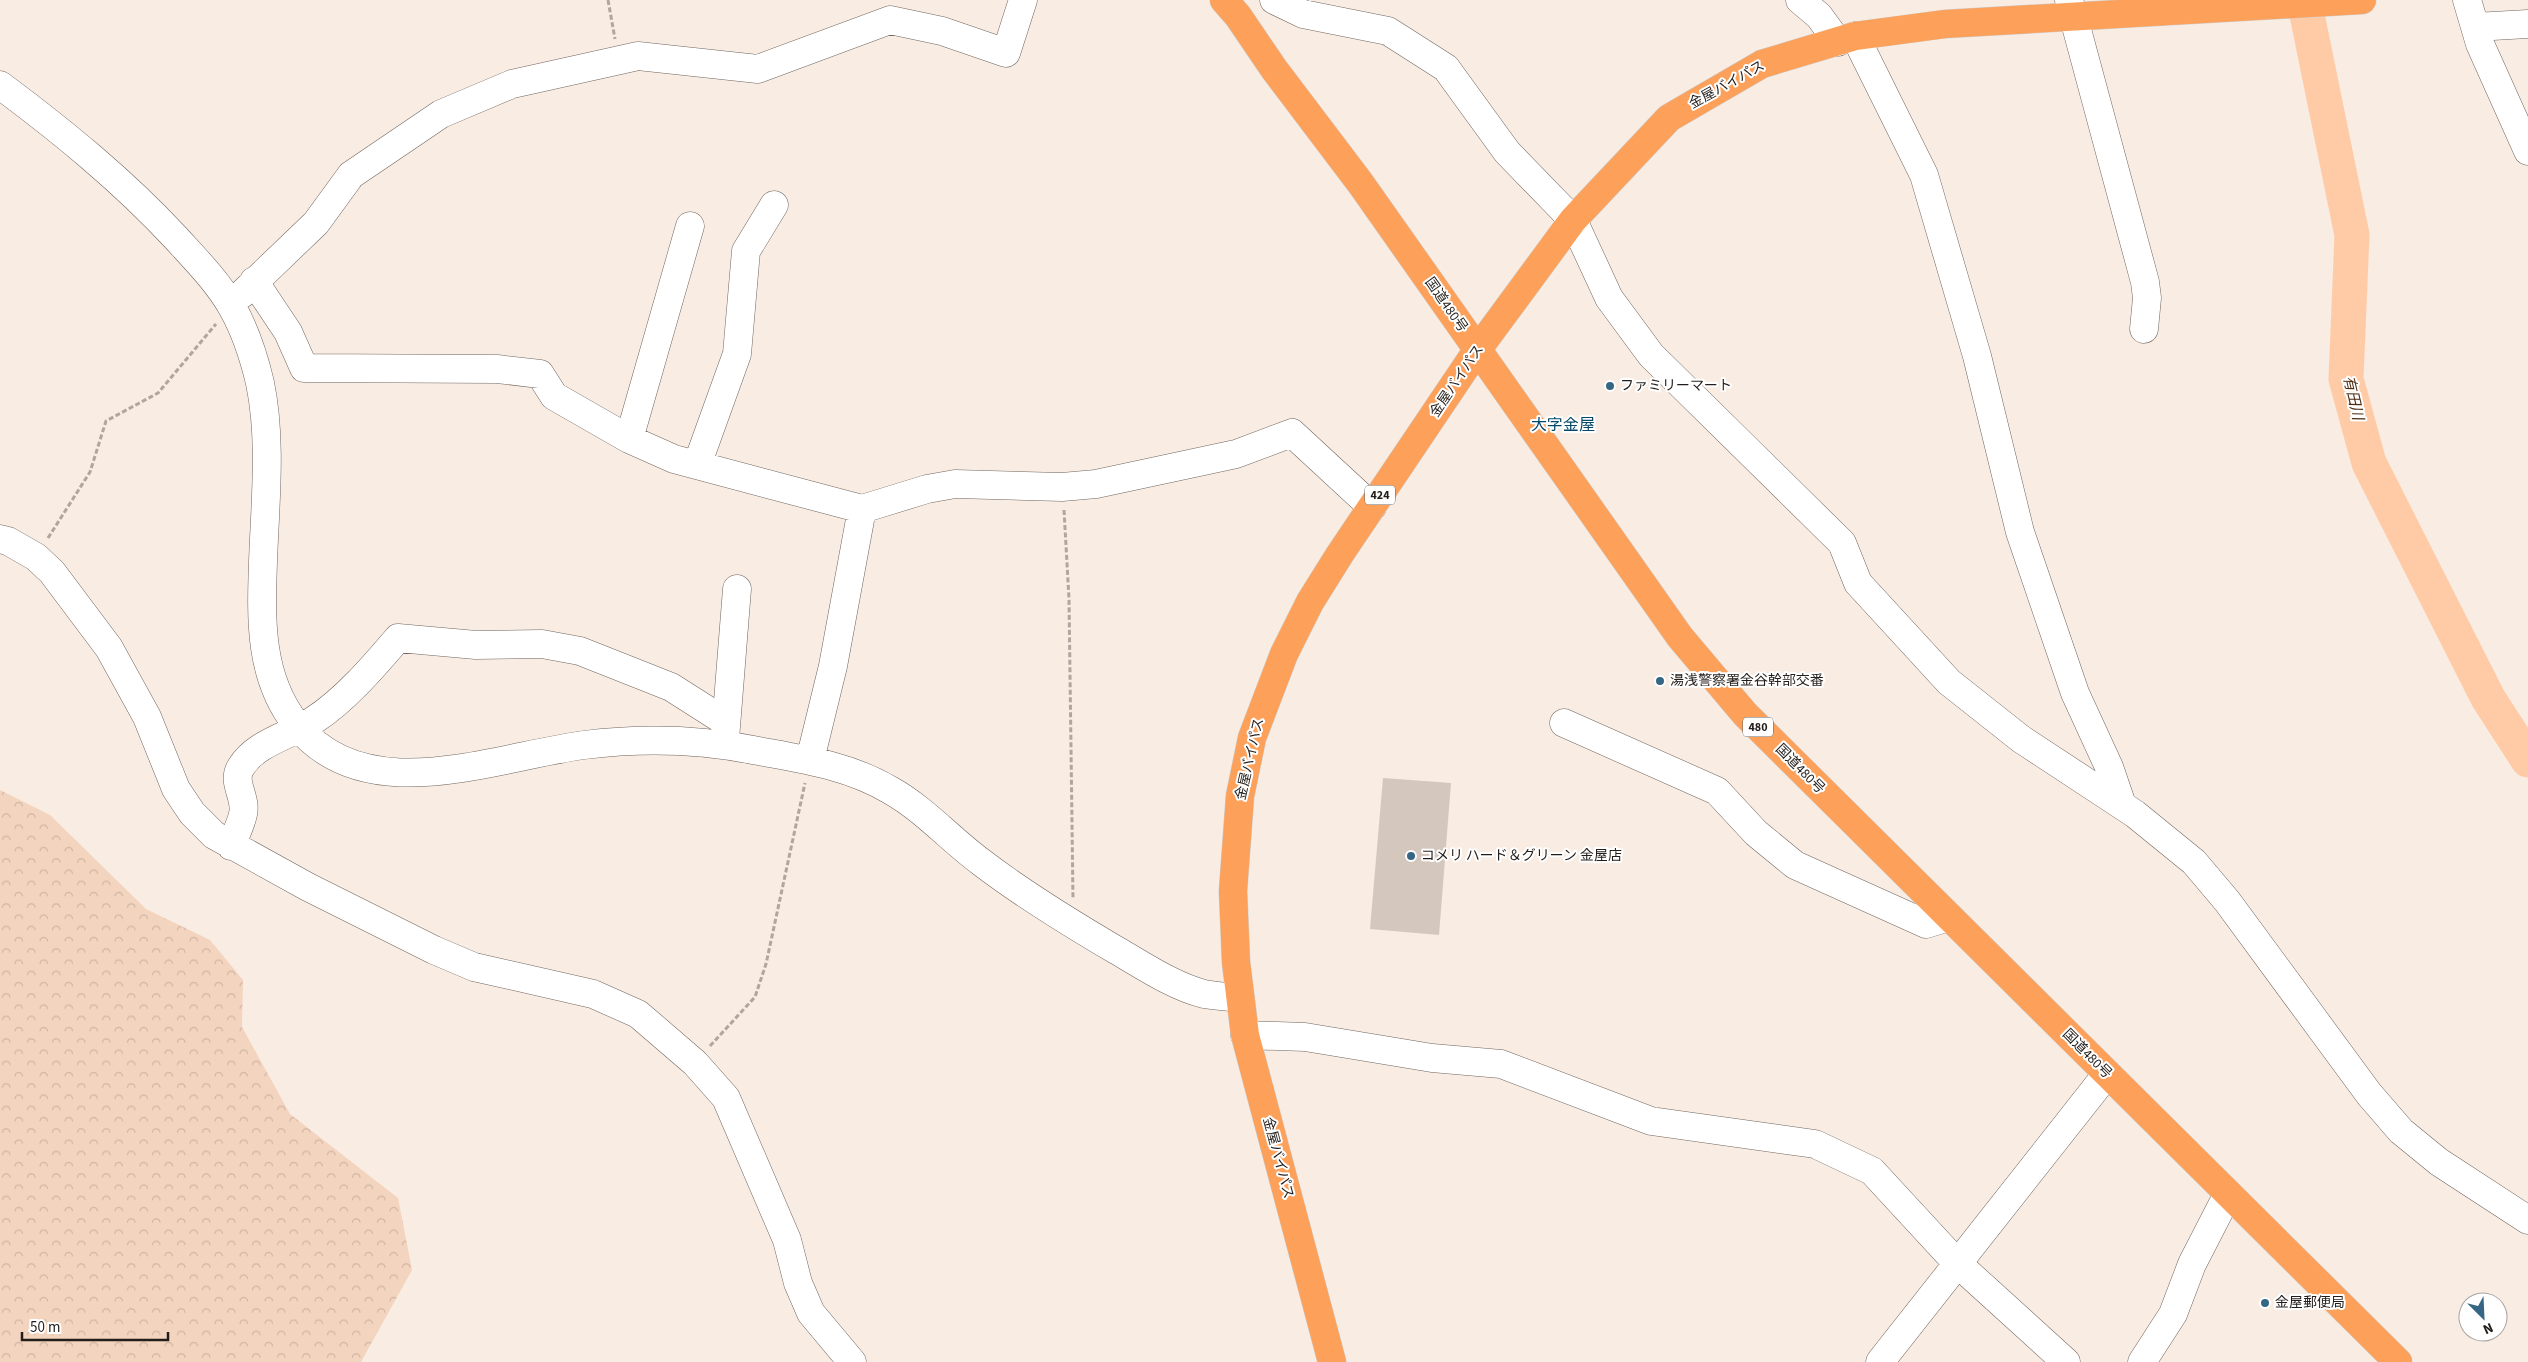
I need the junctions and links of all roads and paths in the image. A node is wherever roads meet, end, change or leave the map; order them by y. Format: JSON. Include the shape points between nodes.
{"nodes":[{"id":1,"x":608,"y":0,"type":"edge"},
{"id":2,"x":1023,"y":0,"type":"edge"},
{"id":3,"x":1224,"y":0,"type":"edge"},
{"id":4,"x":1274,"y":0,"type":"edge"},
{"id":5,"x":1800,"y":0,"type":"edge"},
{"id":6,"x":2362,"y":0,"type":"edge"},
{"id":7,"x":2468,"y":0,"type":"edge"},
{"id":8,"x":2075,"y":11,"type":"edge"},
{"id":9,"x":2528,"y":24,"type":"edge"},
{"id":10,"x":2475,"y":27,"type":"junction"},
{"id":11,"x":1846,"y":39,"type":"junction"},
{"id":12,"x":620,"y":61,"type":"junction"},
{"id":13,"x":0,"y":85,"type":"edge"},
{"id":14,"x":2528,"y":151,"type":"edge"},
{"id":15,"x":774,"y":205,"type":"dead end"},
{"id":16,"x":1573,"y":220,"type":"junction"},
{"id":17,"x":690,"y":226,"type":"dead end"},
{"id":18,"x":254,"y":282,"type":"junction"},
{"id":19,"x":231,"y":306,"type":"junction"},
{"id":20,"x":2144,"y":329,"type":"dead end"},
{"id":21,"x":1478,"y":349,"type":"junction"},
{"id":22,"x":629,"y":439,"type":"junction"},
{"id":23,"x":697,"y":465,"type":"junction"},
{"id":24,"x":1062,"y":488,"type":"junction"},
{"id":25,"x":1372,"y":507,"type":"junction"},
{"id":26,"x":862,"y":509,"type":"junction"},
{"id":27,"x":0,"y":539,"type":"edge"},
{"id":28,"x":36,"y":557,"type":"junction"},
{"id":29,"x":737,"y":589,"type":"dead end"},
{"id":30,"x":1564,"y":723,"type":"dead end"},
{"id":31,"x":299,"y":729,"type":"junction"},
{"id":32,"x":725,"y":733,"type":"junction"},
{"id":33,"x":810,"y":760,"type":"junction"},
{"id":34,"x":2122,"y":805,"type":"junction"},
{"id":35,"x":231,"y":846,"type":"junction"},
{"id":36,"x":1949,"y":917,"type":"junction"},
{"id":37,"x":1073,"y":924,"type":"junction"},
{"id":38,"x":1240,"y":998,"type":"junction"},
{"id":39,"x":1246,"y":1035,"type":"junction"},
{"id":40,"x":694,"y":1063,"type":"junction"},
{"id":41,"x":2107,"y":1074,"type":"junction"},
{"id":42,"x":2228,"y":1194,"type":"junction"},
{"id":43,"x":2528,"y":1220,"type":"edge"},
{"id":44,"x":1957,"y":1263,"type":"junction"},
{"id":45,"x":852,"y":1362,"type":"edge"},
{"id":46,"x":1332,"y":1362,"type":"edge"},
{"id":47,"x":1880,"y":1362,"type":"edge"},
{"id":48,"x":2066,"y":1362,"type":"edge"},
{"id":49,"x":2142,"y":1362,"type":"edge"},
{"id":50,"x":2398,"y":1362,"type":"edge"}],
"edges":[{"from":1,"to":12,"type":"path"},
{"from":2,"to":12,"type":"street","via":[[1006,53],[942,32],[890,20],[758,69],[638,56]]},
{"from":3,"to":21,"type":"highway","name":"国道480号","number":"480"},
{"from":4,"to":16,"type":"street","via":[[1304,14],[1388,30],[1446,68],[1507,152]]},
{"from":5,"to":11,"type":"street"},
{"from":6,"to":8,"type":"highway","name":"金屋バイパス","number":"424"},
{"from":7,"to":10,"type":"street"},
{"from":8,"to":11,"type":"highway","name":"金屋バイパス","number":"424","via":[[1945,24]]},
{"from":8,"to":20,"type":"street","via":[[2145,282],[2148,298]]},
{"from":9,"to":10,"type":"street"},
{"from":10,"to":14,"type":"street"},
{"from":11,"to":16,"type":"highway","name":"金屋バイパス","number":"424","via":[[1762,64],[1669,118]]},
{"from":11,"to":34,"type":"street","via":[[1924,175],[1977,356],[2020,532],[2075,694],[2109,767]]},
{"from":12,"to":18,"type":"street","via":[[512,84],[441,114],[351,175],[316,223]]},
{"from":13,"to":19,"type":"street","via":[[55,126],[143,204],[198,262]]},
{"from":15,"to":23,"type":"street","via":[[746,251],[737,354]]},
{"from":16,"to":21,"type":"highway","name":"金屋バイパス","number":"424"},
{"from":16,"to":34,"type":"street","via":[[1609,298],[1651,355],[1842,543],[1858,583],[1948,682],[2021,739]]},
{"from":17,"to":22,"type":"street"},
{"from":18,"to":19,"type":"street"},
{"from":18,"to":22,"type":"street","via":[[288,332],[304,368],[497,369],[540,374],[554,396]]},
{"from":19,"to":28,"type":"path","via":[[158,393],[106,421],[90,472]]},
{"from":19,"to":31,"type":"street","via":[[250,349],[263,404],[262,595],[265,652],[281,702]]},
{"from":21,"to":25,"type":"highway","name":"金屋バイパス","number":"424"},
{"from":21,"to":36,"type":"highway","name":"国道480号","number":"480","via":[[1680,637],[1745,714]]},
{"from":22,"to":23,"type":"street","via":[[674,459]]},
{"from":23,"to":26,"type":"street"},
{"from":24,"to":25,"type":"street","via":[[1208,461],[1292,433]]},
{"from":24,"to":26,"type":"street","via":[[955,484]]},
{"from":24,"to":37,"type":"path","via":[[1069,599]]},
{"from":25,"to":38,"type":"highway","name":"金屋バイパス","number":"424","via":[[1310,602],[1284,654],[1252,738],[1240,796],[1234,856]]},
{"from":26,"to":33,"type":"street","via":[[833,666]]},
{"from":27,"to":28,"type":"street"},
{"from":28,"to":35,"type":"street","via":[[52,572],[109,648],[146,717],[176,788],[192,813],[214,835]]},
{"from":29,"to":32,"type":"street"},
{"from":30,"to":36,"type":"street","via":[[1718,791],[1756,833],[1795,865],[1926,924]]},
{"from":31,"to":32,"type":"street","via":[[327,753],[346,762],[367,769],[409,773],[455,769],[615,742],[680,741]]},
{"from":31,"to":32,"type":"street","via":[[315,720],[346,692],[398,638],[476,645],[542,644],[580,650],[671,687]]},
{"from":31,"to":35,"type":"street","via":[[250,756],[240,767],[236,781],[242,794],[244,813]]},
{"from":32,"to":33,"type":"street"},
{"from":33,"to":37,"type":"street","via":[[864,776],[910,802],[978,860]]},
{"from":33,"to":40,"type":"path","via":[[766,964],[755,997]]},
{"from":34,"to":43,"type":"street","via":[[2194,862],[2228,901],[2363,1087],[2401,1131],[2439,1162]]},
{"from":35,"to":40,"type":"street","via":[[417,942],[474,967],[593,994],[638,1014]]},
{"from":36,"to":41,"type":"highway","name":"国道480号","number":"480"},
{"from":37,"to":38,"type":"street","via":[[1171,981],[1202,993]]},
{"from":38,"to":39,"type":"highway","name":"金屋バイパス","number":"424"},
{"from":39,"to":44,"type":"street","via":[[1305,1037],[1432,1058],[1501,1064],[1650,1121],[1816,1144],[1872,1171]]},
{"from":39,"to":46,"type":"highway","name":"金屋バイパス","number":"424"},
{"from":40,"to":45,"type":"street","via":[[726,1098],[787,1240],[798,1283],[811,1313]]},
{"from":41,"to":42,"type":"highway","name":"国道480号","number":"480"},
{"from":41,"to":44,"type":"street"},
{"from":42,"to":49,"type":"street","via":[[2192,1264],[2173,1314]]},
{"from":42,"to":50,"type":"highway","name":"国道480号","number":"480"},
{"from":44,"to":47,"type":"street"},
{"from":44,"to":48,"type":"street"}]}
